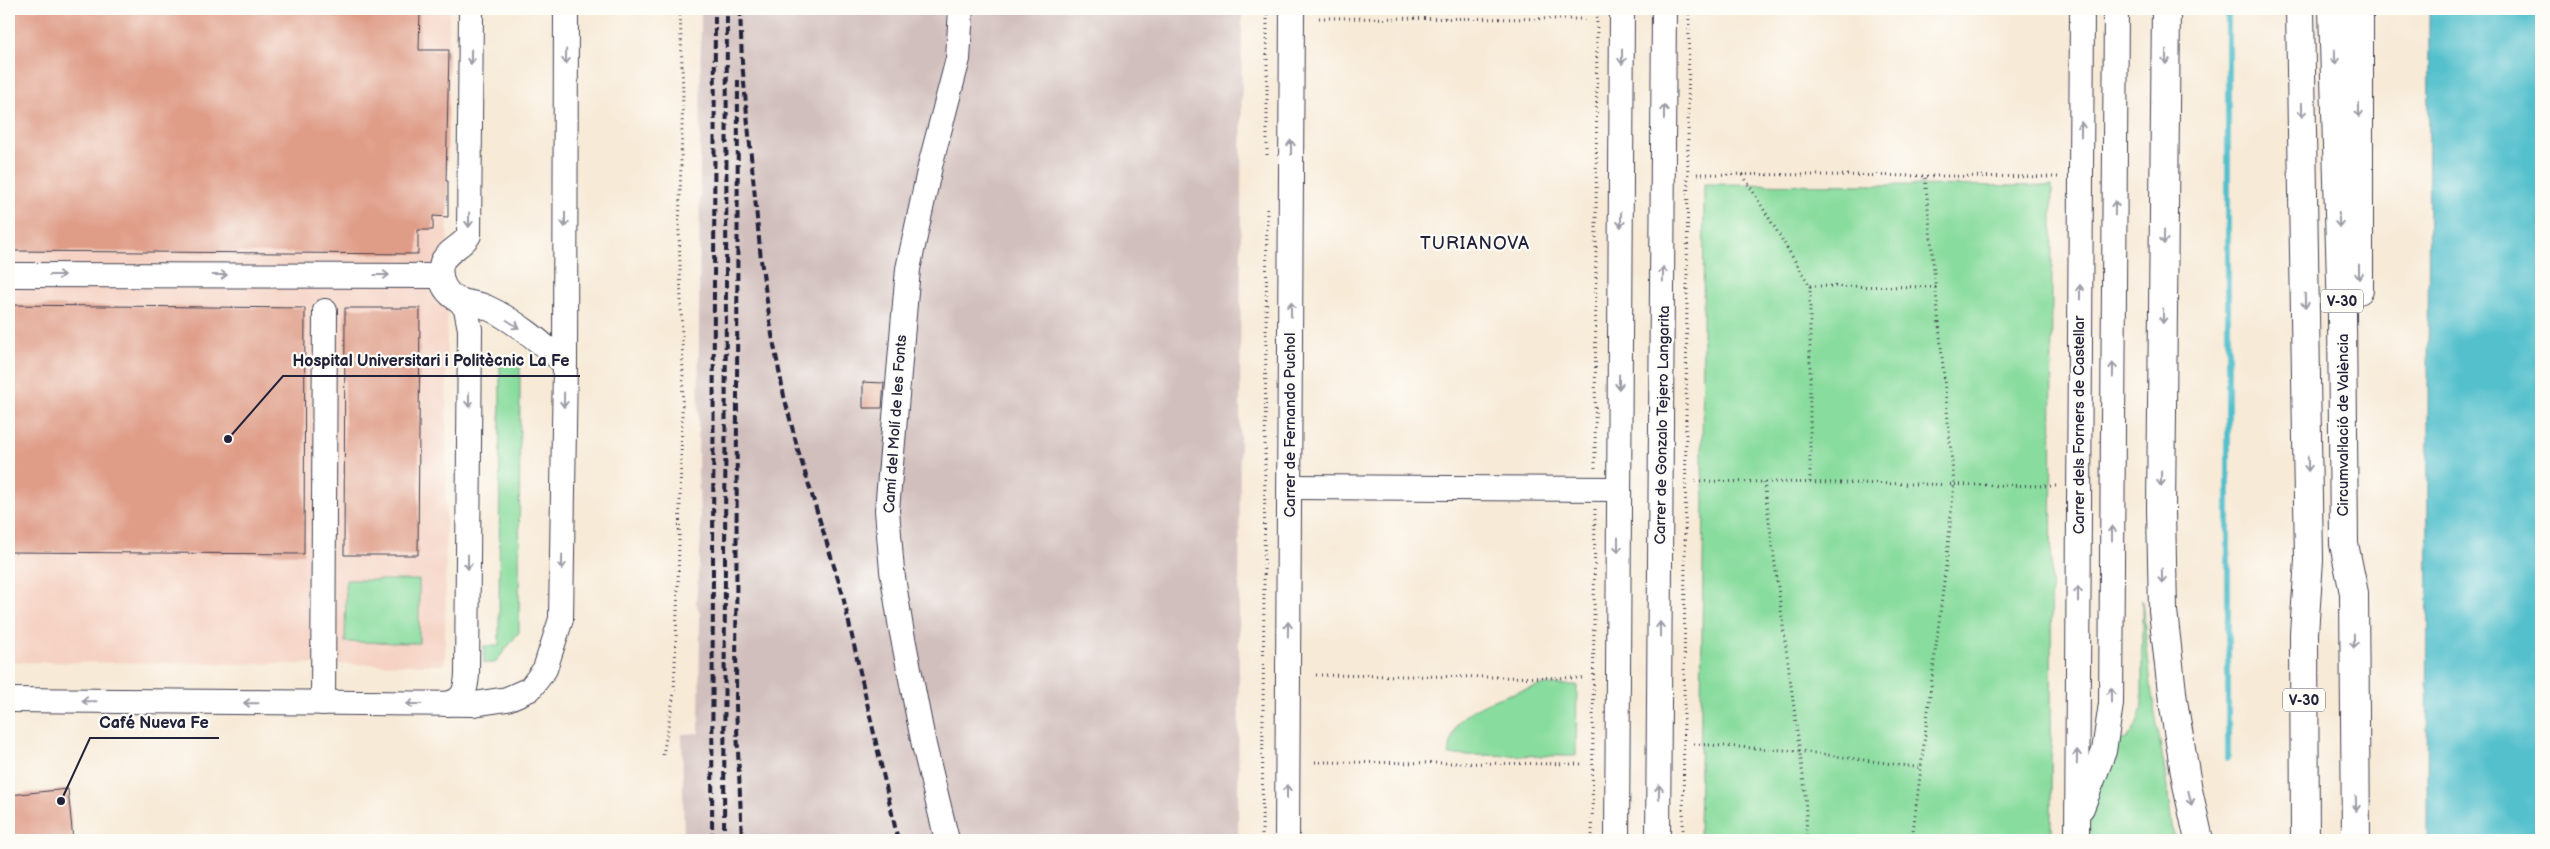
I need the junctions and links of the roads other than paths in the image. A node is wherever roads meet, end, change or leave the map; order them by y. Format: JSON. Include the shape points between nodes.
{"nodes":[{"id":1,"x":472,"y":9,"type":"edge"},
{"id":2,"x":566,"y":9,"type":"edge"},
{"id":3,"x":961,"y":9,"type":"edge"},
{"id":4,"x":1292,"y":9,"type":"edge"},
{"id":5,"x":1622,"y":9,"type":"edge"},
{"id":6,"x":1664,"y":9,"type":"edge"},
{"id":7,"x":2082,"y":9,"type":"edge"},
{"id":8,"x":2116,"y":9,"type":"edge"},
{"id":9,"x":2166,"y":9,"type":"edge"},
{"id":10,"x":2300,"y":9,"type":"edge"},
{"id":11,"x":2333,"y":9,"type":"edge"},
{"id":12,"x":2359,"y":9,"type":"edge"},
{"id":13,"x":9,"y":275,"type":"edge"},
{"id":14,"x":441,"y":276,"type":"junction"},
{"id":15,"x":460,"y":301,"type":"junction"},
{"id":16,"x":325,"y":311,"type":"dead end"},
{"id":17,"x":565,"y":364,"type":"junction"},
{"id":18,"x":1290,"y":487,"type":"junction"},
{"id":19,"x":1618,"y":489,"type":"junction"},
{"id":20,"x":2309,"y":560,"type":"junction"},
{"id":21,"x":2354,"y":593,"type":"junction"},
{"id":22,"x":2163,"y":611,"type":"junction"},
{"id":23,"x":9,"y":700,"type":"edge"},
{"id":24,"x":323,"y":703,"type":"junction"},
{"id":25,"x":447,"y":704,"type":"junction"},
{"id":26,"x":2077,"y":833,"type":"edge"},
{"id":27,"x":947,"y":840,"type":"edge"},
{"id":28,"x":1287,"y":840,"type":"edge"},
{"id":29,"x":1617,"y":840,"type":"edge"},
{"id":30,"x":1658,"y":840,"type":"edge"},
{"id":31,"x":2199,"y":840,"type":"edge"},
{"id":32,"x":2219,"y":840,"type":"edge"},
{"id":33,"x":2305,"y":840,"type":"edge"},
{"id":34,"x":2321,"y":840,"type":"edge"},
{"id":35,"x":2356,"y":840,"type":"edge"}],
"edges":[{"from":1,"to":14,"type":"street","one_way":true,"via":[[469,234],[465,242],[442,262]]},
{"from":2,"to":17,"type":"street","one_way":true},
{"from":3,"to":27,"type":"street","name":"Camí del Molí de les Fonts","via":[[958,59],[908,269],[887,510],[901,628]]},
{"from":18,"to":4,"type":"street","name":"Carrer de Fernando Puchol","one_way":true},
{"from":5,"to":19,"type":"street","one_way":true},
{"from":30,"to":6,"type":"street","name":"Carrer de Gonzalo Tejero Langarita","one_way":true},
{"from":26,"to":7,"type":"street","name":"Carrer dels Forners de Castellar","one_way":true},
{"from":26,"to":8,"type":"street","one_way":true,"via":[[2104,752],[2111,704]]},
{"from":9,"to":22,"type":"highway","one_way":true},
{"from":10,"to":20,"type":"highway","number":"V-30","one_way":true},
{"from":11,"to":21,"type":"highway","name":"Circumval·lació de València","number":"V-30","one_way":true,"via":[[2342,315],[2344,544]]},
{"from":12,"to":21,"type":"highway","one_way":true,"via":[[2359,533]]},
{"from":13,"to":14,"type":"street","one_way":true},
{"from":14,"to":15,"type":"street","via":[[451,296]]},
{"from":15,"to":17,"type":"street","one_way":true,"via":[[486,307],[529,334]]},
{"from":15,"to":25,"type":"street","one_way":true,"via":[[466,309],[470,329],[467,674],[462,696]]},
{"from":16,"to":24,"type":"street"},
{"from":17,"to":25,"type":"street","one_way":true,"via":[[561,619],[545,669],[530,688],[506,700]]},
{"from":18,"to":19,"type":"street"},
{"from":28,"to":18,"type":"street","name":"Carrer de Fernando Puchol","one_way":true},
{"from":19,"to":29,"type":"street","one_way":true},
{"from":20,"to":33,"type":"highway","number":"V-30","via":[[2304,633]]},
{"from":20,"to":34,"type":"highway","via":[[2320,623]]},
{"from":21,"to":35,"type":"highway","name":"Circumval·lació de València","number":"V-30","one_way":true},
{"from":22,"to":31,"type":"highway","one_way":true,"via":[[2173,701]]},
{"from":22,"to":32,"type":"highway","via":[[2179,645],[2198,760]]},
{"from":24,"to":23,"type":"street","one_way":true},
{"from":25,"to":24,"type":"street","one_way":true}]}
